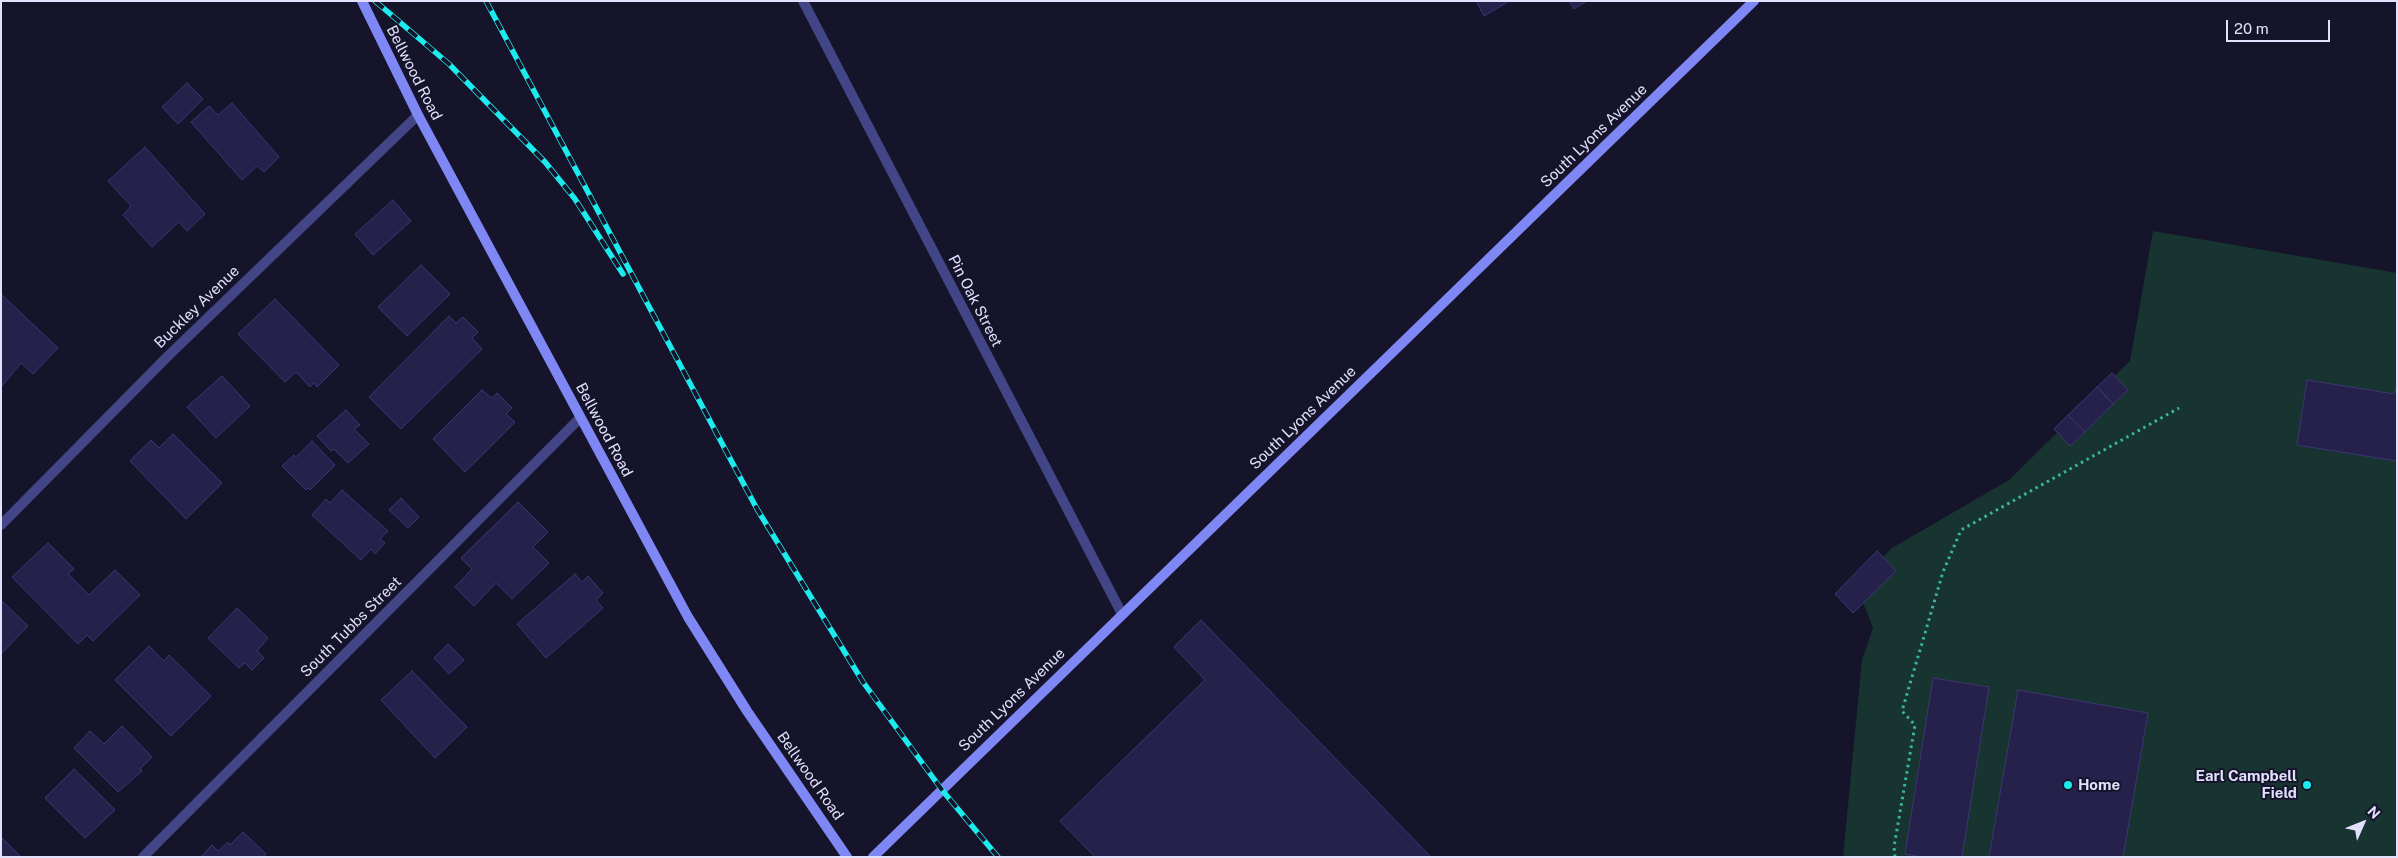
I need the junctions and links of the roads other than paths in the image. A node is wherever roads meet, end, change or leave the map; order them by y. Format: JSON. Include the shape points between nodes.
{"nodes":[{"id":1,"x":362,"y":1,"type":"edge"},
{"id":2,"x":803,"y":1,"type":"edge"},
{"id":3,"x":1754,"y":1,"type":"edge"},
{"id":4,"x":418,"y":115,"type":"junction"},
{"id":5,"x":580,"y":418,"type":"junction"},
{"id":6,"x":1,"y":525,"type":"edge"},
{"id":7,"x":1122,"y":614,"type":"junction"},
{"id":8,"x":143,"y":857,"type":"edge"},
{"id":9,"x":847,"y":857,"type":"edge"},
{"id":10,"x":874,"y":857,"type":"edge"}],
"edges":[{"from":1,"to":4,"type":"street","name":"Bellwood Road"},
{"from":2,"to":7,"type":"street","name":"Pin Oak Street"},
{"from":3,"to":7,"type":"street","name":"South Lyons Avenue"},
{"from":4,"to":5,"type":"street","name":"Bellwood Road"},
{"from":4,"to":6,"type":"street","name":"Buckley Avenue","via":[[166,357]]},
{"from":5,"to":8,"type":"street","name":"South Tubbs Street"},
{"from":5,"to":9,"type":"street","name":"Bellwood Road","via":[[688,617],[747,711]]},
{"from":7,"to":10,"type":"street","name":"South Lyons Avenue"}]}
